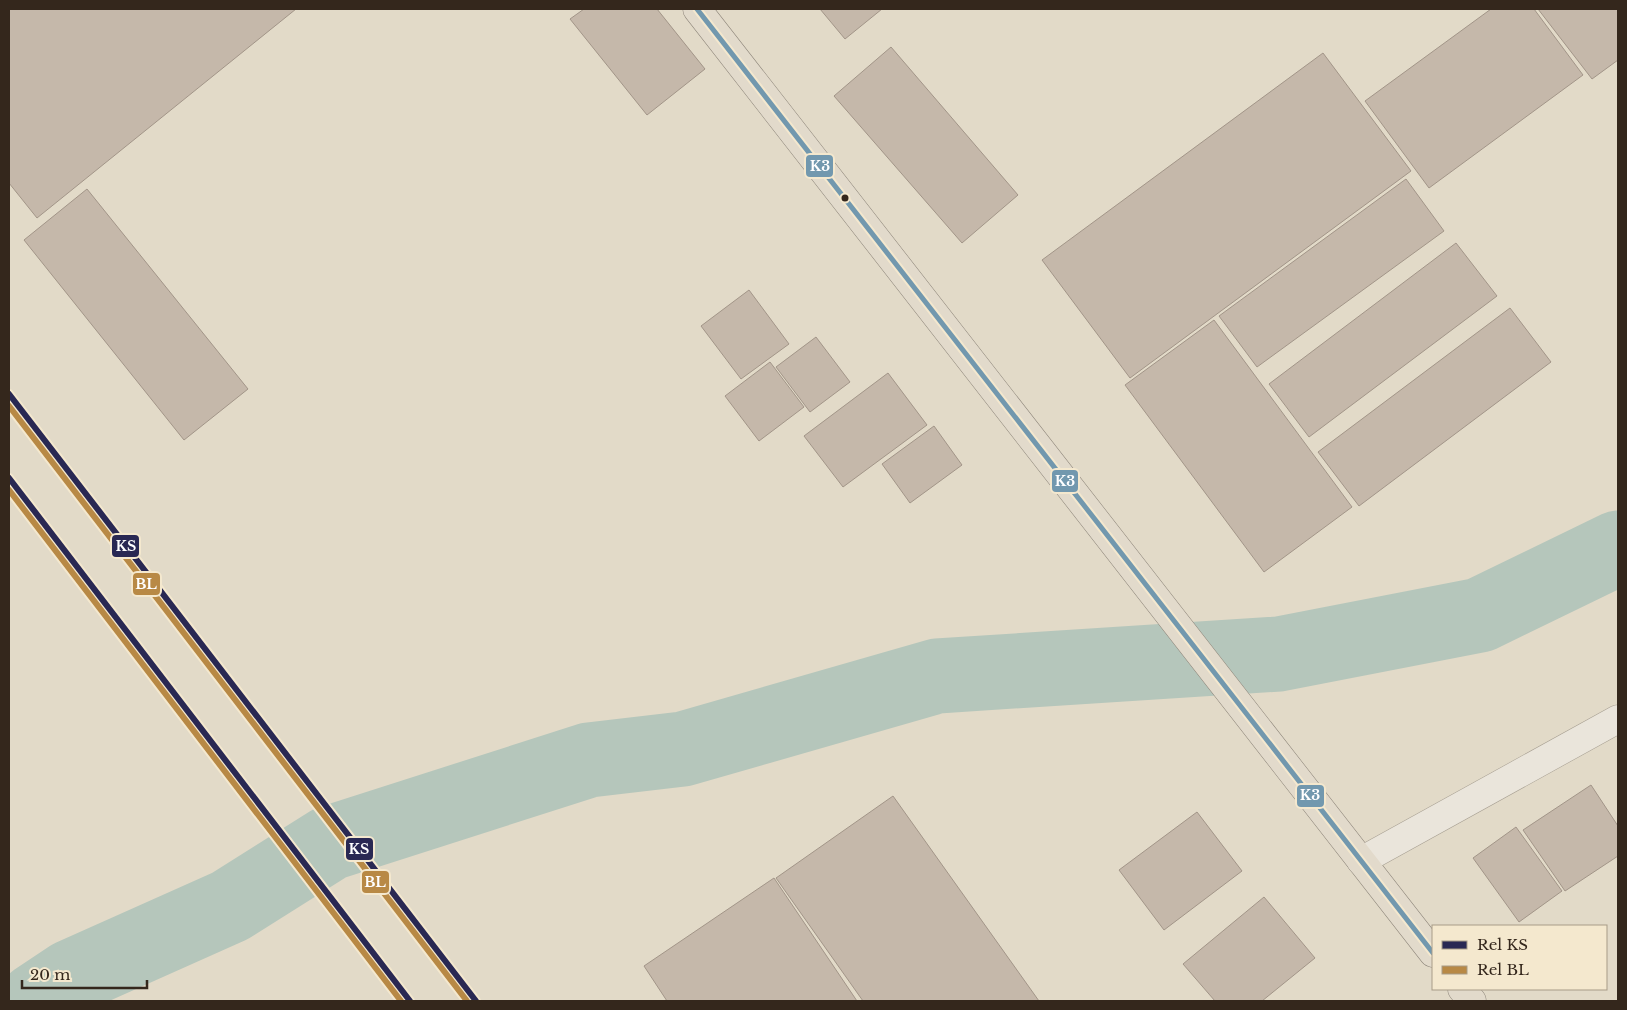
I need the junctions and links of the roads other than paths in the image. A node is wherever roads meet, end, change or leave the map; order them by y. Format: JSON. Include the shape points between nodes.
{"nodes":[{"id":1,"x":697,"y":9,"type":"edge"},
{"id":2,"x":1618,"y":719,"type":"edge"},
{"id":3,"x":1360,"y":861,"type":"junction"},
{"id":4,"x":1432,"y":952,"type":"edge"},
{"id":5,"x":1463,"y":990,"type":"edge"},
{"id":6,"x":1472,"y":1001,"type":"edge"}],
"edges":[{"from":1,"to":3,"type":"main road"},
{"from":2,"to":3,"type":"street"},
{"from":3,"to":4,"type":"main road"},
{"from":5,"to":6,"type":"main road"}]}
